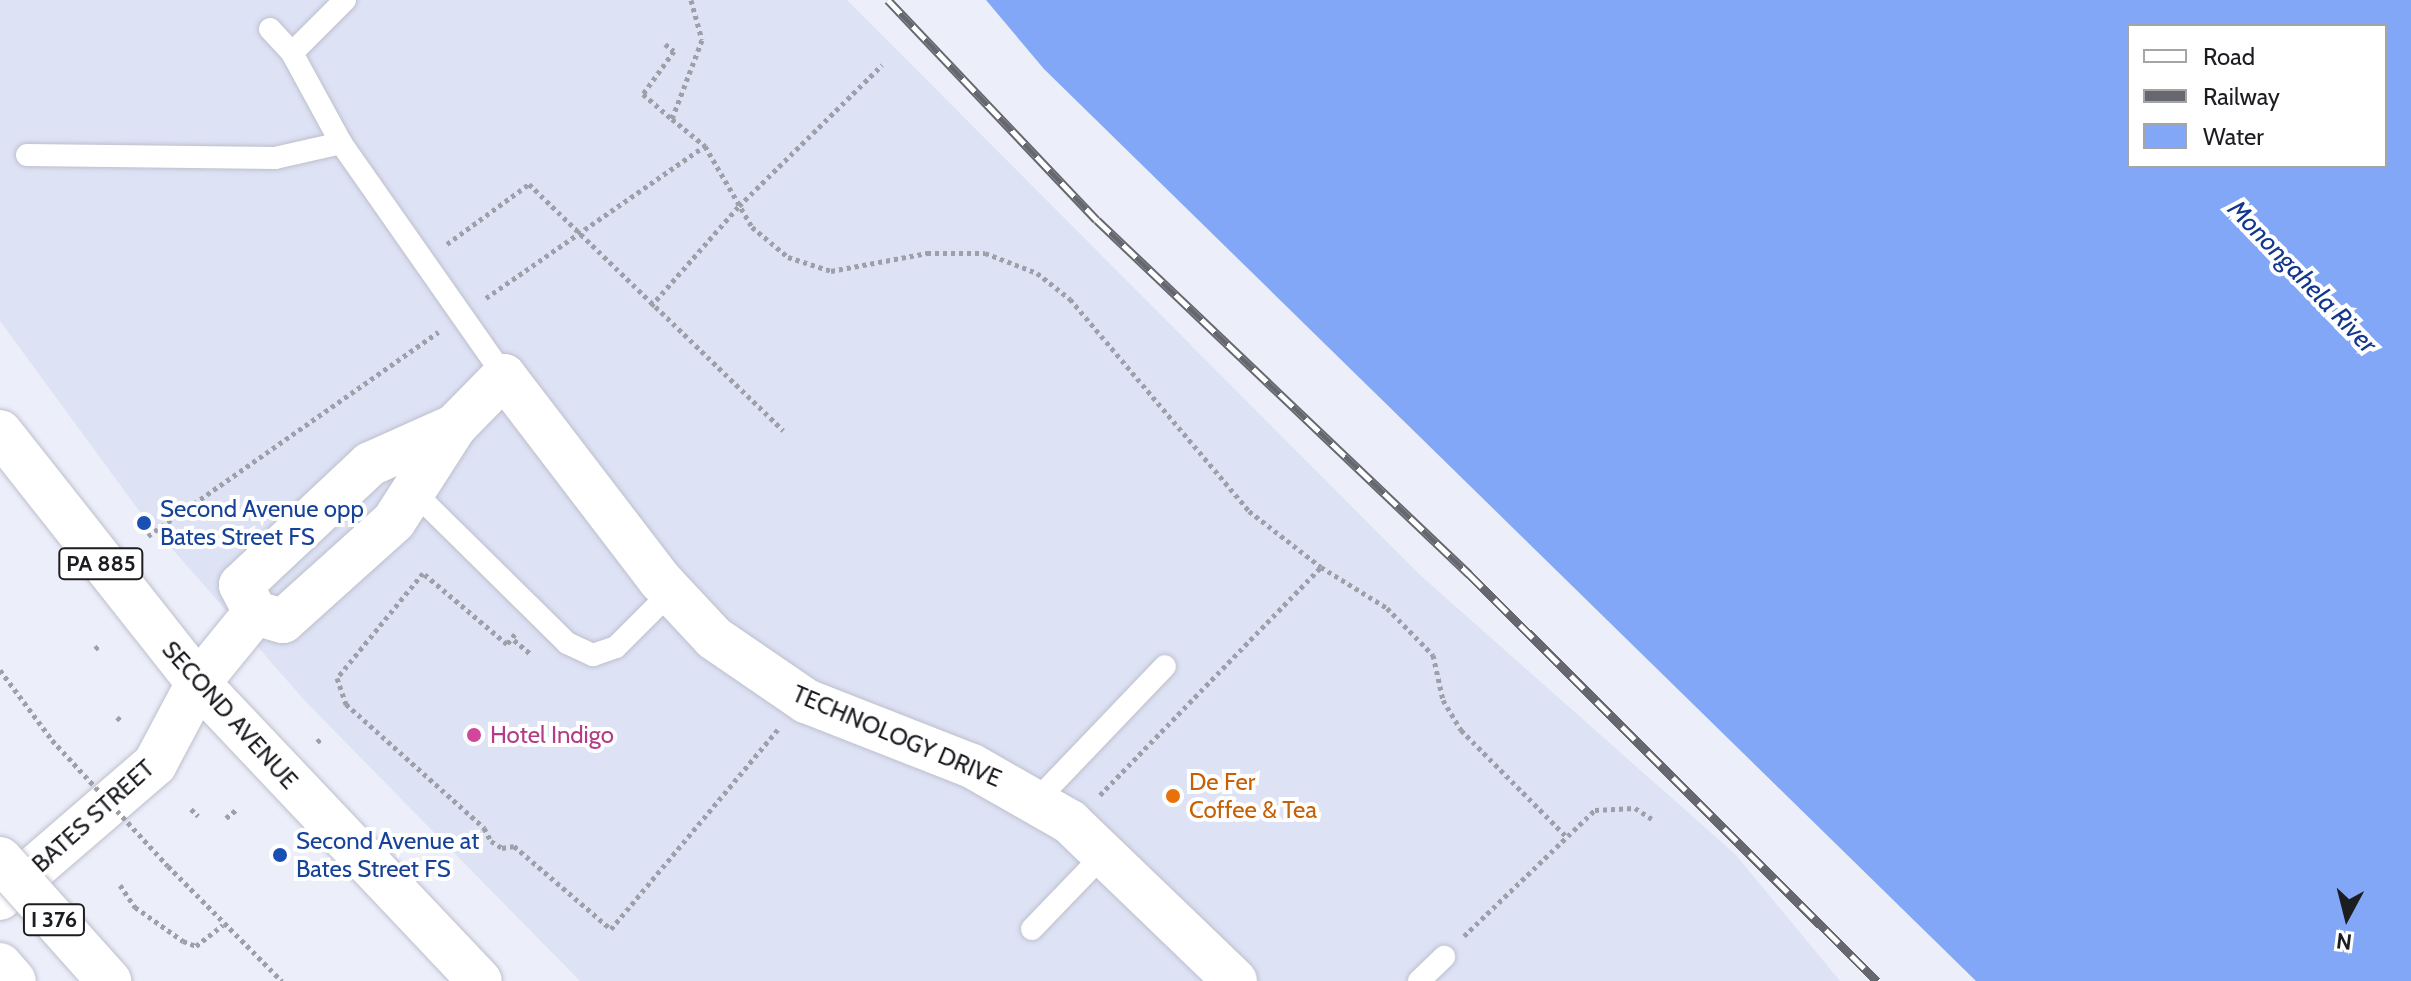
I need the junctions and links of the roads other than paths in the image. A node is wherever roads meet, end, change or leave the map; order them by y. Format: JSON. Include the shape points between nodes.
{"nodes":[{"id":1,"x":345,"y":0,"type":"edge"},
{"id":2,"x":270,"y":29,"type":"dead end"},
{"id":3,"x":292,"y":53,"type":"junction"},
{"id":4,"x":341,"y":143,"type":"junction"},
{"id":5,"x":27,"y":155,"type":"dead end"},
{"id":6,"x":504,"y":376,"type":"junction"},
{"id":7,"x":455,"y":426,"type":"junction"},
{"id":8,"x":0,"y":432,"type":"edge"},
{"id":9,"x":414,"y":492,"type":"junction"},
{"id":10,"x":670,"y":593,"type":"junction"},
{"id":11,"x":255,"y":613,"type":"junction"},
{"id":12,"x":1165,"y":666,"type":"dead end"},
{"id":13,"x":198,"y":683,"type":"junction"},
{"id":14,"x":1037,"y":800,"type":"junction"},
{"id":15,"x":1106,"y":852,"type":"junction"},
{"id":16,"x":0,"y":859,"type":"edge"},
{"id":17,"x":0,"y":898,"type":"edge"},
{"id":18,"x":1032,"y":929,"type":"dead end"},
{"id":19,"x":1444,"y":957,"type":"road end"},
{"id":20,"x":0,"y":965,"type":"edge"},
{"id":21,"x":14,"y":981,"type":"edge"},
{"id":22,"x":109,"y":981,"type":"edge"},
{"id":23,"x":480,"y":981,"type":"edge"},
{"id":24,"x":1235,"y":981,"type":"edge"},
{"id":25,"x":1419,"y":981,"type":"edge"}],
"edges":[{"from":1,"to":3,"type":"lane"},
{"from":2,"to":3,"type":"lane"},
{"from":3,"to":4,"type":"lane"},
{"from":4,"to":5,"type":"lane","via":[[275,158]]},
{"from":4,"to":6,"type":"lane"},
{"from":6,"to":7,"type":"main road"},
{"from":6,"to":10,"type":"main road","name":"TECHNOLOGY DRIVE"},
{"from":7,"to":9,"type":"main road"},
{"from":7,"to":11,"type":"main road","via":[[370,464],[348,484],[241,585]]},
{"from":8,"to":13,"type":"main road","name":"SECOND AVENUE","number":"PA 885"},
{"from":9,"to":10,"type":"lane","via":[[567,643],[593,655],[616,647]]},
{"from":9,"to":11,"type":"main road","via":[[394,521],[283,621]]},
{"from":10,"to":14,"type":"main road","name":"TECHNOLOGY DRIVE","via":[[743,662],[806,701],[972,766]]},
{"from":11,"to":13,"type":"main road"},
{"from":12,"to":14,"type":"lane"},
{"from":13,"to":17,"type":"main road","name":"BATES STREET","via":[[155,764]]},
{"from":13,"to":23,"type":"main road","name":"SECOND AVENUE"},
{"from":14,"to":15,"type":"main road","name":"TECHNOLOGY DRIVE"},
{"from":15,"to":18,"type":"lane"},
{"from":15,"to":24,"type":"main road","name":"TECHNOLOGY DRIVE"},
{"from":16,"to":22,"type":"main road","number":"I 376","bridge":true},
{"from":19,"to":25,"type":"lane"},
{"from":20,"to":21,"type":"main road","number":"I 376"}]}
